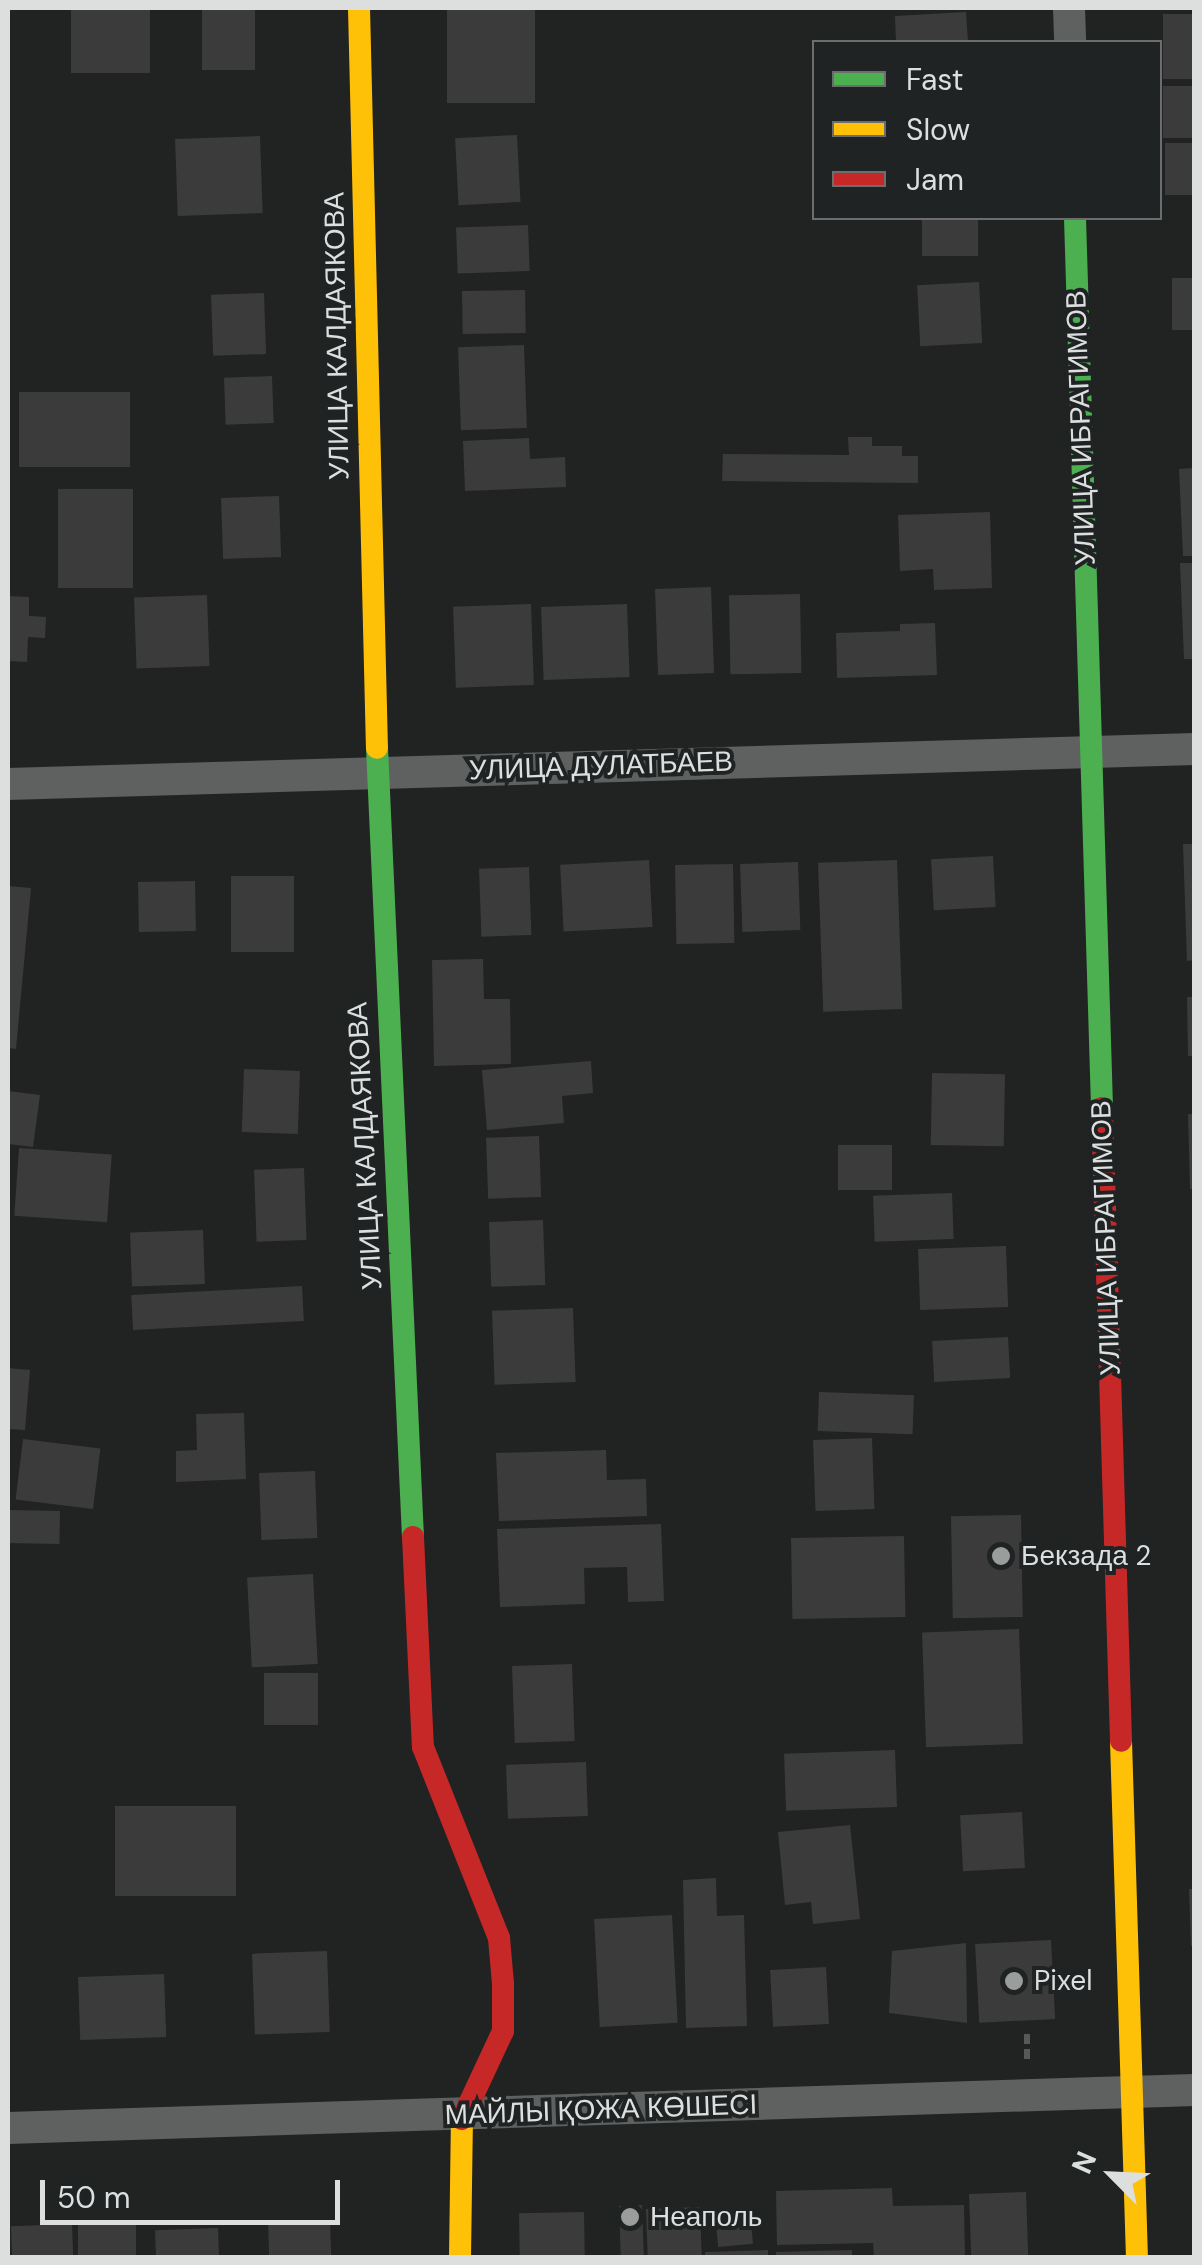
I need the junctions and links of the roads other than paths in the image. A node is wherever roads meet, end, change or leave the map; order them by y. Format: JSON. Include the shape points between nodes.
{"nodes":[{"id":1,"x":359,"y":8,"type":"edge"},
{"id":2,"x":1069,"y":8,"type":"edge"},
{"id":3,"x":1070,"y":40,"type":"edge"},
{"id":4,"x":1075,"y":220,"type":"edge"},
{"id":5,"x":1194,"y":749,"type":"edge"},
{"id":6,"x":1090,"y":750,"type":"junction"},
{"id":7,"x":378,"y":773,"type":"junction"},
{"id":8,"x":8,"y":784,"type":"edge"},
{"id":9,"x":1194,"y":2090,"type":"edge"},
{"id":10,"x":1135,"y":2092,"type":"junction"},
{"id":11,"x":462,"y":2115,"type":"junction"},
{"id":12,"x":8,"y":2128,"type":"edge"},
{"id":13,"x":460,"y":2258,"type":"edge"},
{"id":14,"x":1137,"y":2258,"type":"edge"}],
"edges":[{"from":1,"to":7,"type":"street","name":"УЛИЦА КАЛДАЯКОВА"},
{"from":2,"to":3,"type":"street"},
{"from":4,"to":6,"type":"street","name":"УЛИЦА ИБРАГИМОВ"},
{"from":5,"to":6,"type":"street","name":"УЛИЦА ДУЛАТБАЕВ"},
{"from":6,"to":7,"type":"street","name":"УЛИЦА ДУЛАТБАЕВ"},
{"from":6,"to":10,"type":"street","name":"УЛИЦА ИБРАГИМОВ"},
{"from":7,"to":8,"type":"street","name":"УЛИЦА ДУЛАТБАЕВ"},
{"from":7,"to":11,"type":"street","name":"УЛИЦА КАЛДАЯКОВА","via":[[423,1747],[499,1938],[503,1984],[503,2030]]},
{"from":9,"to":10,"type":"street","name":"МАЙЛЫ ҚОЖА КӨШЕСІ"},
{"from":10,"to":11,"type":"street","name":"МАЙЛЫ ҚОЖА КӨШЕСІ"},
{"from":10,"to":14,"type":"street","name":"УЛИЦА ИБРАГИМОВ"},
{"from":11,"to":12,"type":"street","name":"МАЙЛЫ ҚОЖА КӨШЕСІ"},
{"from":11,"to":13,"type":"street","name":"УЛИЦА КАЛДАЯКОВА"}]}
